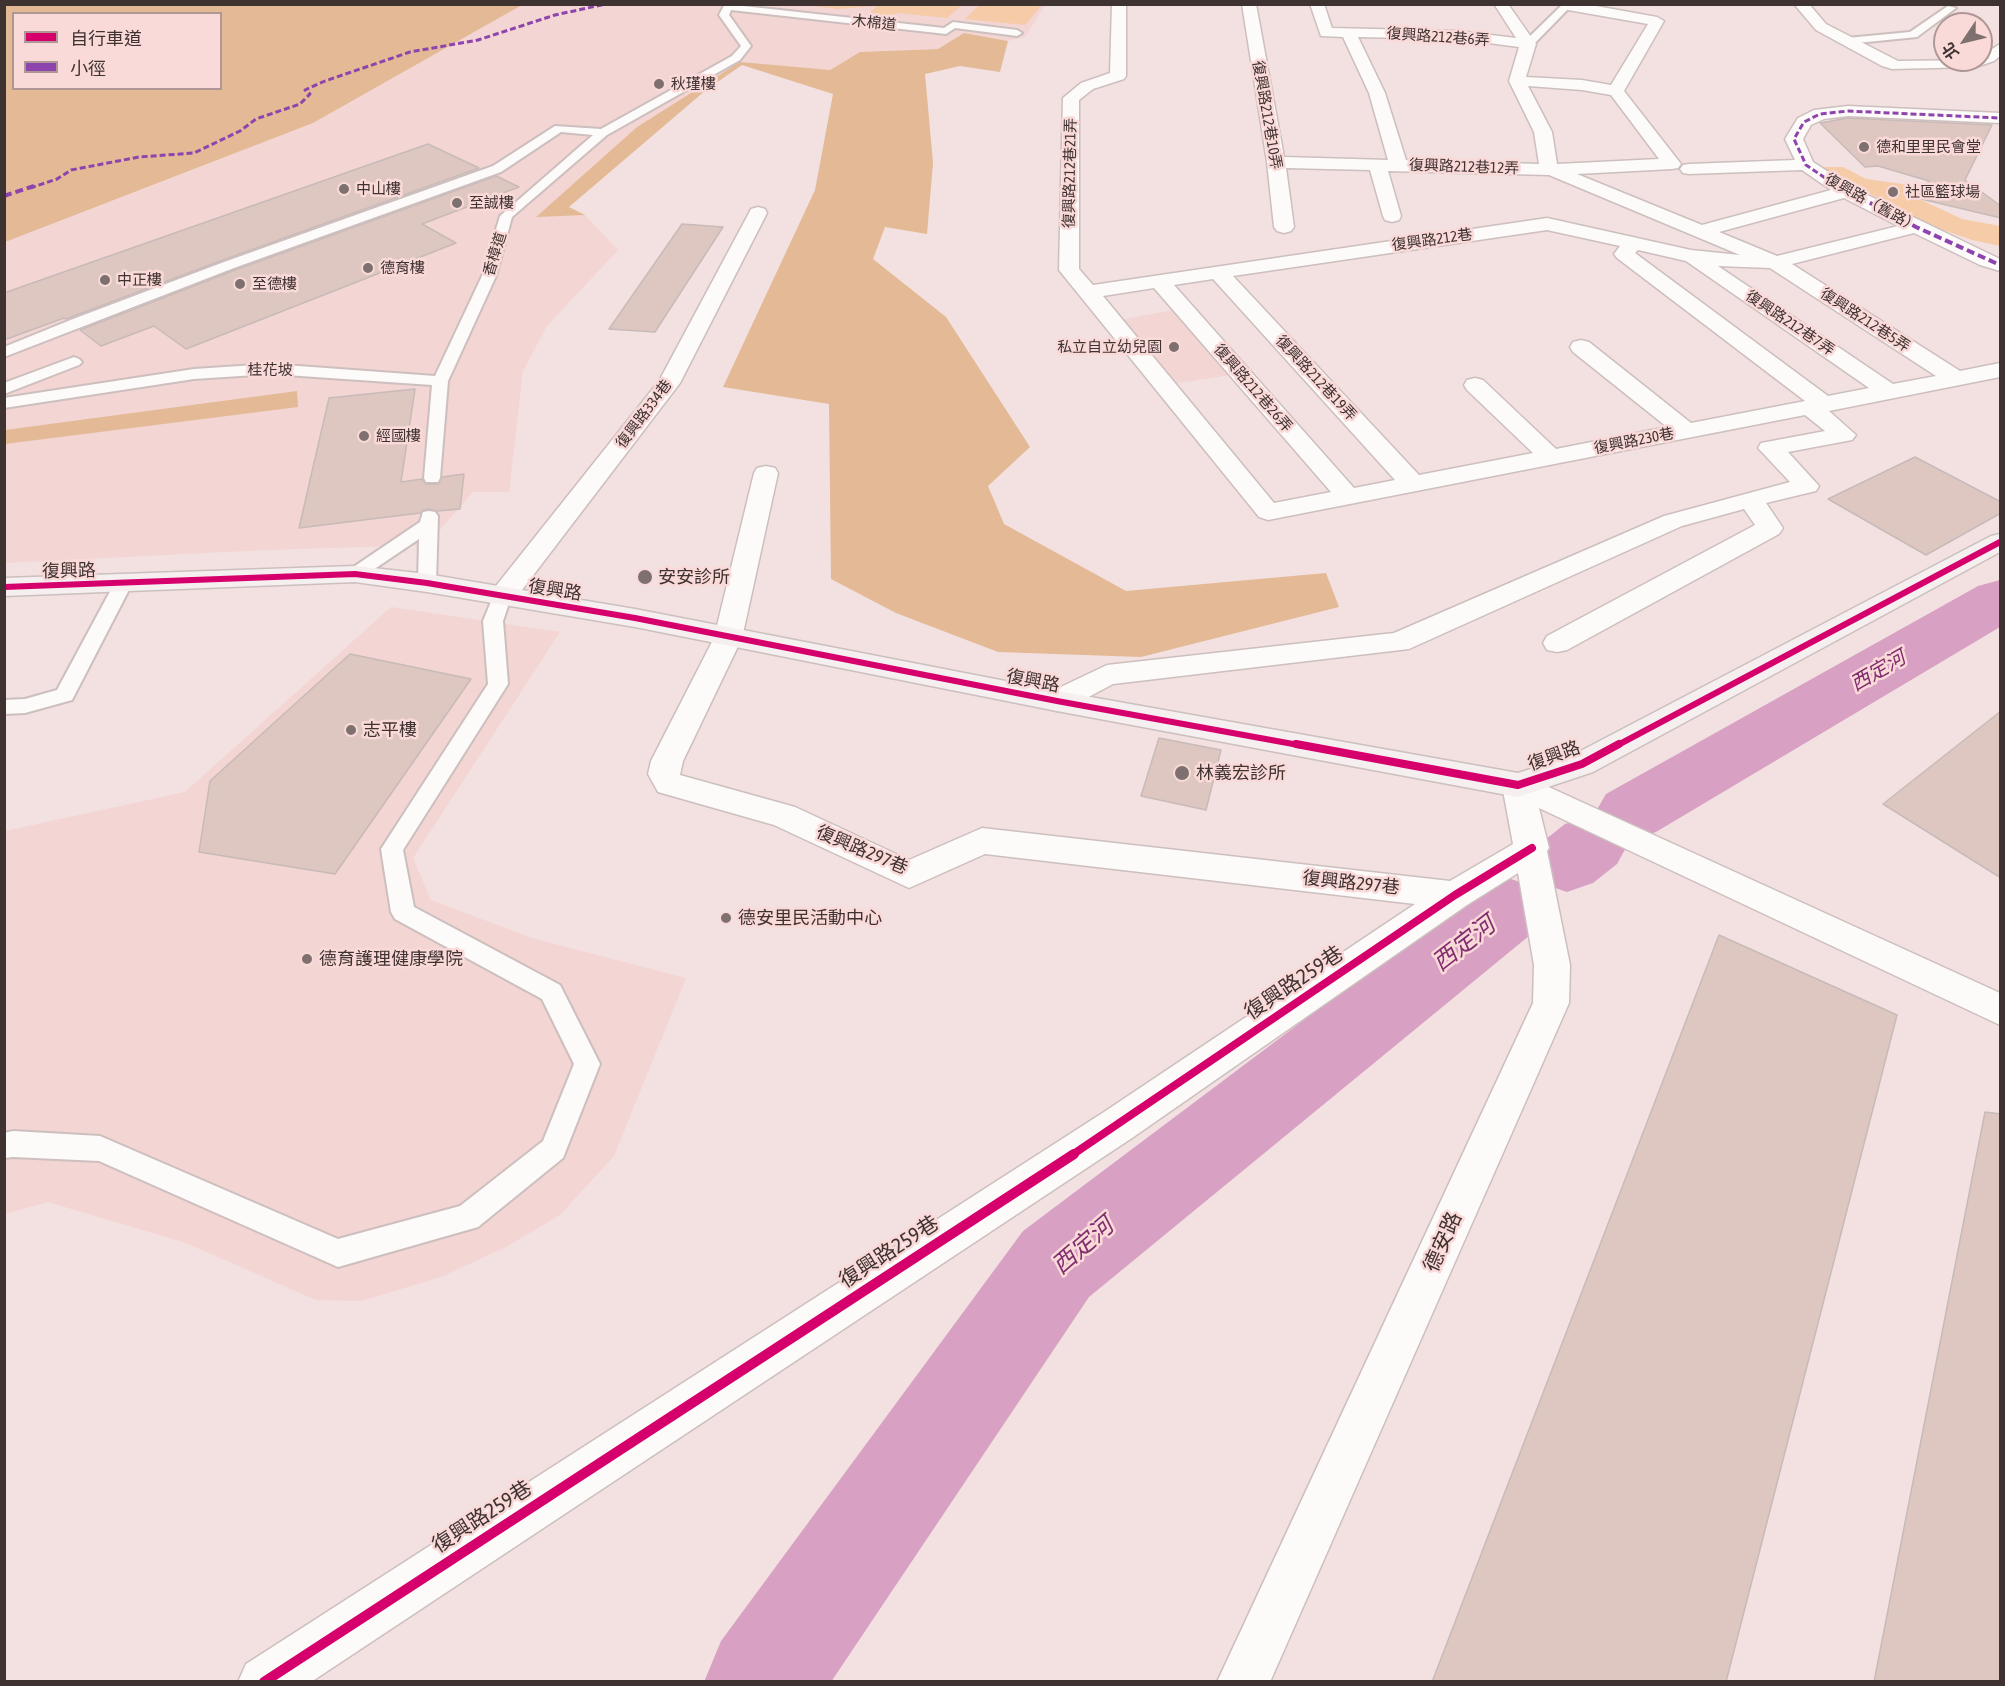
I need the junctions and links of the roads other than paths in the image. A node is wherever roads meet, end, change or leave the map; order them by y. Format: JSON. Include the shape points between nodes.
{"nodes":[{"id":1,"x":1119,"y":4,"type":"edge"},
{"id":2,"x":1249,"y":4,"type":"edge"},
{"id":3,"x":1317,"y":4,"type":"edge"},
{"id":4,"x":1501,"y":4,"type":"edge"},
{"id":5,"x":1801,"y":4,"type":"edge"},
{"id":6,"x":1569,"y":5,"type":"edge"},
{"id":7,"x":728,"y":6,"type":"edge"},
{"id":8,"x":1951,"y":8,"type":"dead end"},
{"id":9,"x":1348,"y":32,"type":"junction"},
{"id":10,"x":1017,"y":33,"type":"dead end"},
{"id":11,"x":1847,"y":40,"type":"junction"},
{"id":12,"x":1528,"y":44,"type":"junction"},
{"id":13,"x":2001,"y":49,"type":"edge"},
{"id":14,"x":1517,"y":81,"type":"junction"},
{"id":15,"x":1616,"y":91,"type":"junction"},
{"id":16,"x":2001,"y":118,"type":"edge"},
{"id":17,"x":603,"y":133,"type":"junction"},
{"id":18,"x":1276,"y":162,"type":"junction"},
{"id":19,"x":1398,"y":164,"type":"junction"},
{"id":20,"x":1806,"y":165,"type":"junction"},
{"id":21,"x":1378,"y":166,"type":"junction"},
{"id":22,"x":1689,"y":169,"type":"dead end"},
{"id":23,"x":1549,"y":170,"type":"junction"},
{"id":24,"x":1846,"y":192,"type":"junction"},
{"id":25,"x":758,"y":213,"type":"dead end"},
{"id":26,"x":1392,"y":216,"type":"dead end"},
{"id":27,"x":1284,"y":227,"type":"dead end"},
{"id":28,"x":1916,"y":227,"type":"junction"},
{"id":29,"x":1701,"y":231,"type":"junction"},
{"id":30,"x":1634,"y":242,"type":"junction"},
{"id":31,"x":1691,"y":256,"type":"junction"},
{"id":32,"x":1775,"y":262,"type":"junction"},
{"id":33,"x":2001,"y":265,"type":"edge"},
{"id":34,"x":1220,"y":273,"type":"junction"},
{"id":35,"x":1160,"y":281,"type":"junction"},
{"id":36,"x":1088,"y":292,"type":"junction"},
{"id":37,"x":1581,"y":347,"type":"dead end"},
{"id":38,"x":4,"y":353,"type":"edge"},
{"id":39,"x":74,"y":362,"type":"dead end"},
{"id":40,"x":2001,"y":370,"type":"edge"},
{"id":41,"x":1955,"y":378,"type":"junction"},
{"id":42,"x":440,"y":381,"type":"junction"},
{"id":43,"x":1475,"y":385,"type":"dead end"},
{"id":44,"x":4,"y":389,"type":"edge"},
{"id":45,"x":1888,"y":391,"type":"junction"},
{"id":46,"x":4,"y":403,"type":"edge"},
{"id":47,"x":1818,"y":407,"type":"junction"},
{"id":48,"x":1686,"y":431,"type":"junction"},
{"id":49,"x":1551,"y":457,"type":"junction"},
{"id":50,"x":766,"y":473,"type":"dead end"},
{"id":51,"x":432,"y":478,"type":"dead end"},
{"id":52,"x":1412,"y":483,"type":"junction"},
{"id":53,"x":1347,"y":495,"type":"junction"},
{"id":54,"x":1750,"y":499,"type":"junction"},
{"id":55,"x":2001,"y":542,"type":"edge"},
{"id":56,"x":355,"y":574,"type":"junction"},
{"id":57,"x":427,"y":583,"type":"junction"},
{"id":58,"x":123,"y":585,"type":"junction"},
{"id":59,"x":4,"y":587,"type":"edge"},
{"id":60,"x":502,"y":597,"type":"junction"},
{"id":61,"x":728,"y":638,"type":"junction"},
{"id":62,"x":1557,"y":643,"type":"dead end"},
{"id":63,"x":1057,"y":701,"type":"junction"},
{"id":64,"x":4,"y":707,"type":"edge"},
{"id":65,"x":1518,"y":785,"type":"junction"},
{"id":66,"x":1532,"y":848,"type":"junction"},
{"id":67,"x":1455,"y":895,"type":"junction"},
{"id":68,"x":2001,"y":1010,"type":"edge"},
{"id":69,"x":4,"y":1146,"type":"edge"},
{"id":70,"x":264,"y":1682,"type":"edge"},
{"id":71,"x":1243,"y":1682,"type":"edge"}],
"edges":[{"from":1,"to":36,"type":"street","name":"復興路212巷21弄","via":[[1118,76],[1087,86],[1071,98],[1069,270]]},
{"from":2,"to":18,"type":"street","name":"復興路212巷10弄"},
{"from":3,"to":9,"type":"street","name":"復興路212巷6弄","via":[[1326,33]]},
{"from":4,"to":12,"type":"street"},
{"from":5,"to":11,"type":"street","via":[[1821,27]]},
{"from":6,"to":12,"type":"lane"},
{"from":6,"to":15,"type":"street","via":[[1657,21]]},
{"from":7,"to":10,"type":"lane","name":"木棉道","via":[[946,31],[953,25]]},
{"from":7,"to":17,"type":"lane","name":"木棉道","via":[[723,15],[746,46],[736,58]]},
{"from":8,"to":11,"type":"lane","via":[[1913,35]]},
{"from":9,"to":12,"type":"street","name":"復興路212巷6弄","via":[[1458,35]]},
{"from":9,"to":19,"type":"street","via":[[1377,93]]},
{"from":11,"to":13,"type":"street","via":[[1898,66],[1976,62]]},
{"from":12,"to":14,"type":"street"},
{"from":14,"to":15,"type":"street"},
{"from":14,"to":23,"type":"street","via":[[1543,132]]},
{"from":15,"to":23,"type":"street","via":[[1672,164]]},
{"from":16,"to":20,"type":"street","name":"復興路（舊路）","via":[[1860,110],[1820,114],[1804,123],[1794,138]]},
{"from":17,"to":38,"type":"lane","via":[[559,128],[497,169],[229,265]]},
{"from":17,"to":42,"type":"lane","name":"香樟道","via":[[507,216],[489,276]]},
{"from":18,"to":21,"type":"street","name":"復興路212巷12弄"},
{"from":18,"to":27,"type":"street","name":"復興路212巷10弄"},
{"from":19,"to":21,"type":"street","name":"復興路212巷12弄"},
{"from":19,"to":23,"type":"street","name":"復興路212巷12弄"},
{"from":20,"to":22,"type":"street"},
{"from":20,"to":24,"type":"street","name":"復興路（舊路）"},
{"from":21,"to":26,"type":"street"},
{"from":23,"to":29,"type":"street"},
{"from":24,"to":28,"type":"street","name":"復興路（舊路）"},
{"from":24,"to":29,"type":"street"},
{"from":25,"to":60,"type":"street","name":"復興路334巷","via":[[669,383]]},
{"from":28,"to":32,"type":"street","name":"復興路212巷"},
{"from":28,"to":33,"type":"street","name":"復興路（舊路）"},
{"from":29,"to":32,"type":"street"},
{"from":30,"to":31,"type":"street","name":"復興路212巷"},
{"from":30,"to":34,"type":"street","name":"復興路212巷","via":[[1547,225]]},
{"from":30,"to":47,"type":"street","via":[[1624,254]]},
{"from":31,"to":32,"type":"street","name":"復興路212巷"},
{"from":31,"to":45,"type":"street","name":"復興路212巷7弄"},
{"from":32,"to":41,"type":"street","name":"復興路212巷5弄"},
{"from":34,"to":35,"type":"street","name":"復興路212巷"},
{"from":34,"to":52,"type":"street","name":"復興路212巷19弄"},
{"from":35,"to":36,"type":"street","name":"復興路212巷"},
{"from":35,"to":53,"type":"street","name":"復興路212巷26弄"},
{"from":36,"to":53,"type":"street","name":"復興路230巷","via":[[1268,512]]},
{"from":37,"to":48,"type":"street"},
{"from":39,"to":44,"type":"lane"},
{"from":40,"to":41,"type":"street","name":"復興路230巷"},
{"from":41,"to":45,"type":"street","name":"復興路230巷"},
{"from":42,"to":46,"type":"lane","name":"桂花坡","via":[[271,369],[194,374]]},
{"from":42,"to":51,"type":"lane"},
{"from":43,"to":49,"type":"street"},
{"from":45,"to":47,"type":"street","name":"復興路230巷"},
{"from":47,"to":48,"type":"street","name":"復興路230巷"},
{"from":47,"to":54,"type":"street","via":[[1844,435],[1770,448],[1807,486]]},
{"from":48,"to":49,"type":"street","name":"復興路230巷"},
{"from":49,"to":52,"type":"street","name":"復興路230巷"},
{"from":50,"to":61,"type":"street","name":"復興路297巷"},
{"from":52,"to":53,"type":"street","name":"復興路230巷"},
{"from":54,"to":62,"type":"street","via":[[1770,528]]},
{"from":54,"to":63,"type":"street","via":[[1673,521],[1399,642],[1107,675]]},
{"from":55,"to":65,"type":"street","name":"復興路","via":[[1582,764]]},
{"from":56,"to":57,"type":"street","name":"復興路"},
{"from":56,"to":57,"type":"lane","via":[[429,519]]},
{"from":56,"to":58,"type":"street","name":"復興路"},
{"from":57,"to":60,"type":"street","name":"復興路"},
{"from":58,"to":59,"type":"street","name":"復興路"},
{"from":58,"to":64,"type":"lane","via":[[65,695],[25,706]]},
{"from":60,"to":61,"type":"street","name":"復興路","via":[[635,618]]},
{"from":60,"to":69,"type":"lane","via":[[493,621],[498,684],[392,849],[403,912],[551,992],[587,1064],[553,1149],[468,1216],[338,1253],[100,1149]]},
{"from":61,"to":63,"type":"street","name":"復興路"},
{"from":61,"to":67,"type":"street","name":"復興路297巷","via":[[667,761],[664,774],[669,784],[784,816],[909,875],[982,841]]},
{"from":63,"to":65,"type":"street","name":"復興路"},
{"from":65,"to":66,"type":"street","name":"德安路"},
{"from":65,"to":68,"type":"street"},
{"from":66,"to":67,"type":"street","name":"復興路259巷"},
{"from":66,"to":71,"type":"street","name":"德安路","via":[[1552,965],[1551,1003]]},
{"from":67,"to":70,"type":"street","name":"復興路259巷","via":[[1118,1125]]}]}
